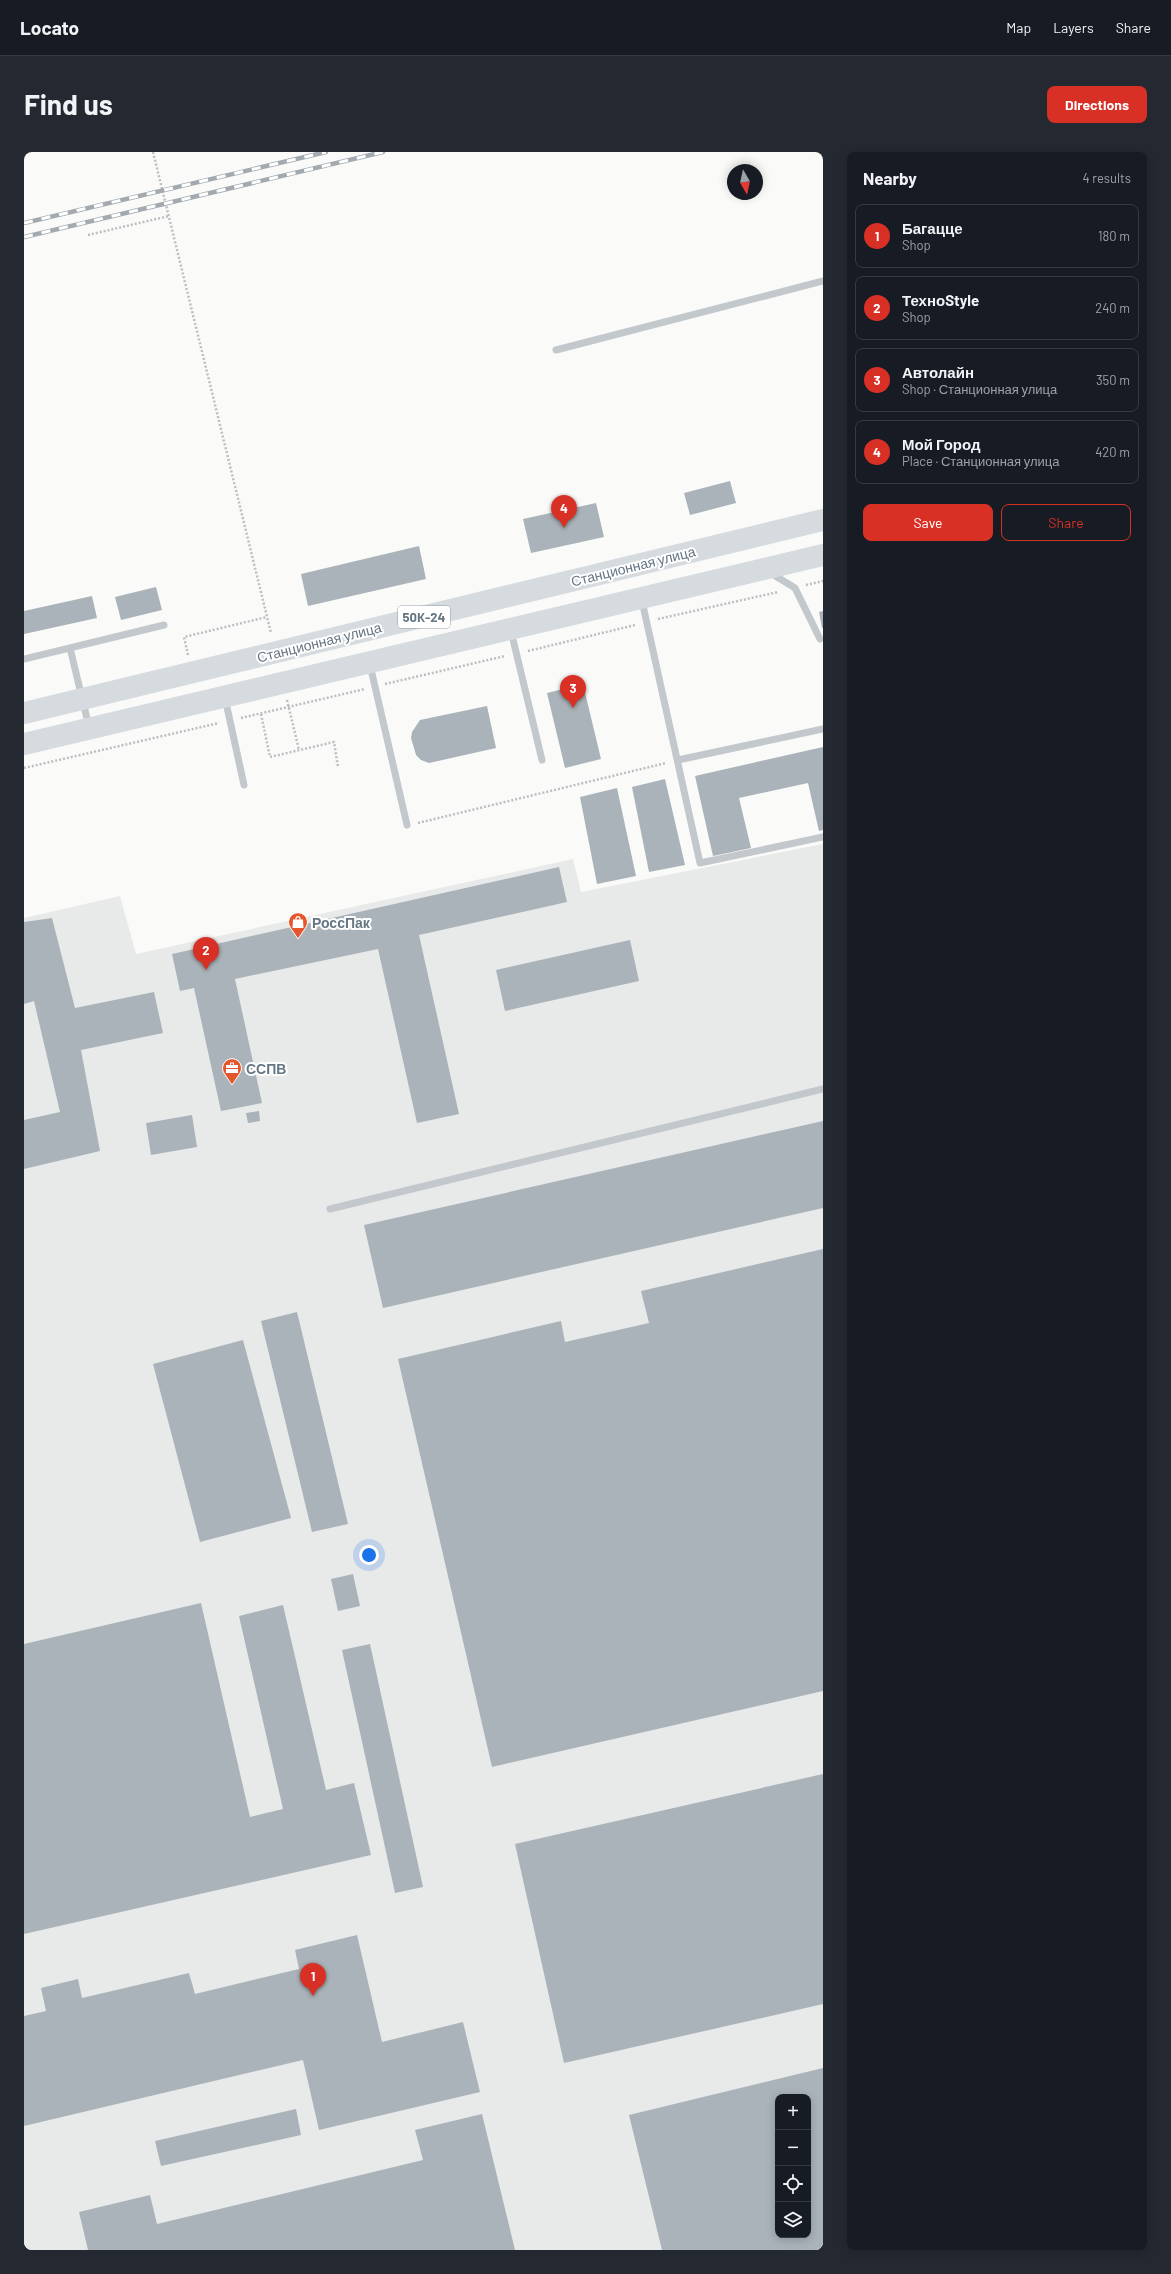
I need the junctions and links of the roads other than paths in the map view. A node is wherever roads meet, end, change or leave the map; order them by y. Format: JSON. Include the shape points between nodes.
{"nodes":[{"id":1,"x":823,"y":281,"type":"edge"},
{"id":2,"x":556,"y":350,"type":"dead end"},
{"id":3,"x":823,"y":520,"type":"edge"},
{"id":4,"x":823,"y":555,"type":"edge"},
{"id":5,"x":762,"y":568,"type":"junction"},
{"id":6,"x":641,"y":598,"type":"junction"},
{"id":7,"x":164,"y":625,"type":"dead end"},
{"id":8,"x":511,"y":629,"type":"junction"},
{"id":9,"x":820,"y":639,"type":"dead end"},
{"id":10,"x":70,"y":648,"type":"junction"},
{"id":11,"x":24,"y":659,"type":"edge"},
{"id":12,"x":370,"y":661,"type":"junction"},
{"id":13,"x":225,"y":696,"type":"junction"},
{"id":14,"x":82,"y":699,"type":"junction"},
{"id":15,"x":24,"y":713,"type":"edge"},
{"id":16,"x":90,"y":728,"type":"junction"},
{"id":17,"x":823,"y":729,"type":"edge"},
{"id":18,"x":24,"y":744,"type":"edge"},
{"id":19,"x":542,"y":760,"type":"dead end"},
{"id":20,"x":678,"y":760,"type":"junction"},
{"id":21,"x":244,"y":785,"type":"dead end"},
{"id":22,"x":407,"y":825,"type":"road end"},
{"id":23,"x":823,"y":837,"type":"edge"},
{"id":24,"x":823,"y":1089,"type":"edge"},
{"id":25,"x":330,"y":1209,"type":"dead end"}],
"edges":[{"from":1,"to":2,"type":"lane"},
{"from":3,"to":14,"type":"main road","name":"Станционная улица","number":"50К-24"},
{"from":4,"to":5,"type":"main road","number":"50К-24"},
{"from":5,"to":6,"type":"main road","number":"50К-24"},
{"from":5,"to":9,"type":"lane","via":[[795,588]]},
{"from":6,"to":8,"type":"main road","number":"50К-24"},
{"from":6,"to":20,"type":"lane"},
{"from":7,"to":10,"type":"lane"},
{"from":8,"to":12,"type":"main road","number":"50К-24"},
{"from":8,"to":19,"type":"lane"},
{"from":10,"to":11,"type":"lane"},
{"from":10,"to":14,"type":"lane"},
{"from":12,"to":13,"type":"main road","number":"50К-24"},
{"from":12,"to":22,"type":"lane"},
{"from":13,"to":16,"type":"main road","number":"50К-24"},
{"from":13,"to":21,"type":"lane"},
{"from":14,"to":15,"type":"main road","name":"Станционная улица","number":"50К-24"},
{"from":14,"to":16,"type":"lane"},
{"from":16,"to":18,"type":"main road","number":"50К-24"},
{"from":17,"to":20,"type":"lane"},
{"from":20,"to":23,"type":"lane","via":[[700,863]]},
{"from":24,"to":25,"type":"lane"}]}
